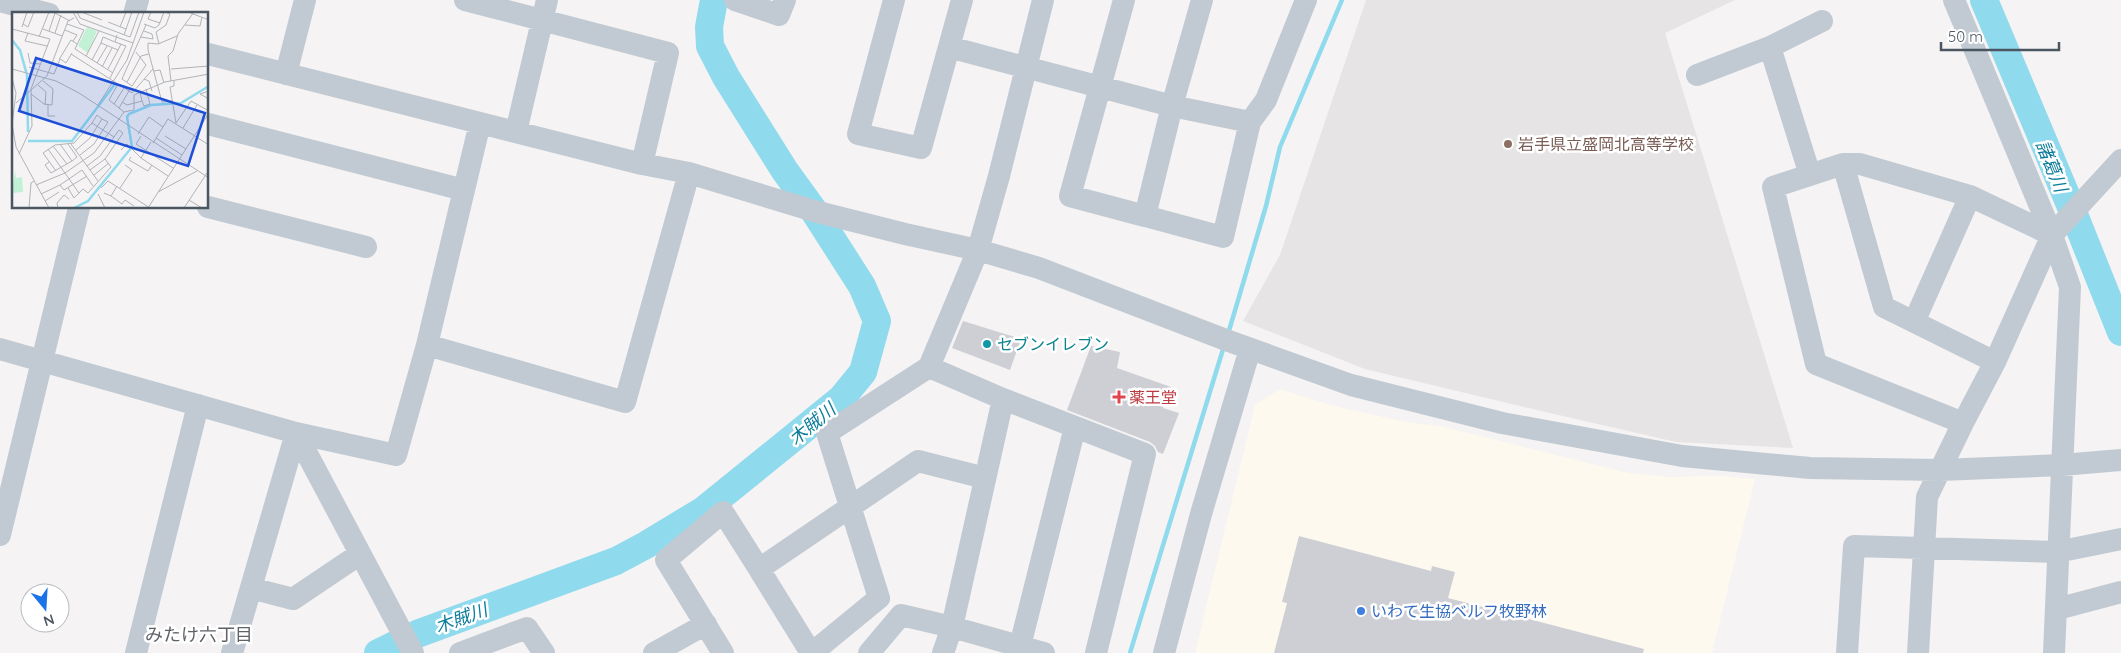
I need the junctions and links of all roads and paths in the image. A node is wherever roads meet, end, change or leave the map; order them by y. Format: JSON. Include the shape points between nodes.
{"nodes":[{"id":1,"x":305,"y":0,"type":"edge"},
{"id":2,"x":465,"y":0,"type":"edge"},
{"id":3,"x":735,"y":0,"type":"edge"},
{"id":4,"x":785,"y":0,"type":"edge"},
{"id":5,"x":894,"y":0,"type":"edge"},
{"id":6,"x":962,"y":0,"type":"edge"},
{"id":7,"x":1043,"y":0,"type":"edge"},
{"id":8,"x":1124,"y":0,"type":"edge"},
{"id":9,"x":1202,"y":0,"type":"edge"},
{"id":10,"x":1306,"y":0,"type":"edge"},
{"id":11,"x":1954,"y":0,"type":"edge"},
{"id":12,"x":0,"y":1,"type":"edge"},
{"id":13,"x":545,"y":10,"type":"edge"},
{"id":14,"x":41,"y":12,"type":"edge"},
{"id":15,"x":1822,"y":21,"type":"dead end"},
{"id":16,"x":949,"y":47,"type":"junction"},
{"id":17,"x":1770,"y":47,"type":"junction"},
{"id":18,"x":209,"y":54,"type":"edge"},
{"id":19,"x":1025,"y":67,"type":"junction"},
{"id":20,"x":286,"y":74,"type":"junction"},
{"id":21,"x":1697,"y":75,"type":"dead end"},
{"id":22,"x":1099,"y":87,"type":"junction"},
{"id":23,"x":1172,"y":106,"type":"junction"},
{"id":24,"x":1250,"y":122,"type":"junction"},
{"id":25,"x":480,"y":123,"type":"junction"},
{"id":26,"x":209,"y":124,"type":"edge"},
{"id":27,"x":516,"y":132,"type":"junction"},
{"id":28,"x":2121,"y":160,"type":"edge"},
{"id":29,"x":642,"y":164,"type":"junction"},
{"id":30,"x":1843,"y":164,"type":"junction"},
{"id":31,"x":689,"y":173,"type":"junction"},
{"id":32,"x":1810,"y":175,"type":"junction"},
{"id":33,"x":464,"y":190,"type":"junction"},
{"id":34,"x":1970,"y":196,"type":"junction"},
{"id":35,"x":209,"y":207,"type":"edge"},
{"id":36,"x":79,"y":209,"type":"edge"},
{"id":37,"x":1145,"y":216,"type":"junction"},
{"id":38,"x":2056,"y":231,"type":"junction"},
{"id":39,"x":366,"y":247,"type":"dead end"},
{"id":40,"x":978,"y":250,"type":"junction"},
{"id":41,"x":1914,"y":322,"type":"junction"},
{"id":42,"x":427,"y":345,"type":"junction"},
{"id":43,"x":0,"y":349,"type":"edge"},
{"id":44,"x":1250,"y":349,"type":"junction"},
{"id":45,"x":41,"y":360,"type":"junction"},
{"id":46,"x":1995,"y":362,"type":"junction"},
{"id":47,"x":929,"y":366,"type":"junction"},
{"id":48,"x":1003,"y":399,"type":"junction"},
{"id":49,"x":198,"y":405,"type":"junction"},
{"id":50,"x":1963,"y":423,"type":"junction"},
{"id":51,"x":1075,"y":427,"type":"junction"},
{"id":52,"x":296,"y":433,"type":"junction"},
{"id":53,"x":2121,"y":460,"type":"edge"},
{"id":54,"x":2062,"y":465,"type":"junction"},
{"id":55,"x":1940,"y":470,"type":"junction"},
{"id":56,"x":986,"y":478,"type":"junction"},
{"id":57,"x":4,"y":505,"type":"edge"},
{"id":58,"x":850,"y":508,"type":"junction"},
{"id":59,"x":0,"y":535,"type":"edge"},
{"id":60,"x":2121,"y":539,"type":"edge"},
{"id":61,"x":1923,"y":548,"type":"junction"},
{"id":62,"x":2057,"y":552,"type":"junction"},
{"id":63,"x":360,"y":554,"type":"junction"},
{"id":64,"x":759,"y":569,"type":"junction"},
{"id":65,"x":251,"y":588,"type":"junction"},
{"id":66,"x":2121,"y":592,"type":"edge"},
{"id":67,"x":2057,"y":610,"type":"junction"},
{"id":68,"x":706,"y":624,"type":"junction"},
{"id":69,"x":952,"y":627,"type":"junction"},
{"id":70,"x":1020,"y":646,"type":"junction"},
{"id":71,"x":412,"y":652,"type":"edge"},
{"id":72,"x":136,"y":653,"type":"edge"},
{"id":73,"x":232,"y":653,"type":"edge"},
{"id":74,"x":460,"y":653,"type":"edge"},
{"id":75,"x":544,"y":653,"type":"edge"},
{"id":76,"x":654,"y":653,"type":"edge"},
{"id":77,"x":723,"y":653,"type":"edge"},
{"id":78,"x":812,"y":653,"type":"edge"},
{"id":79,"x":869,"y":653,"type":"edge"},
{"id":80,"x":943,"y":653,"type":"edge"},
{"id":81,"x":1044,"y":653,"type":"edge"},
{"id":82,"x":1096,"y":653,"type":"edge"},
{"id":83,"x":1164,"y":653,"type":"edge"},
{"id":84,"x":1847,"y":653,"type":"edge"},
{"id":85,"x":1918,"y":653,"type":"edge"},
{"id":86,"x":2054,"y":653,"type":"edge"}],
"edges":[{"from":1,"to":20,"type":"street"},
{"from":2,"to":13,"type":"street"},
{"from":3,"to":4,"type":"street","via":[[779,15]]},
{"from":5,"to":16,"type":"street","via":[[858,134],[921,148]]},
{"from":6,"to":16,"type":"street"},
{"from":7,"to":19,"type":"street"},
{"from":8,"to":22,"type":"street"},
{"from":9,"to":23,"type":"street"},
{"from":10,"to":24,"type":"street","via":[[1266,100]]},
{"from":11,"to":38,"type":"street"},
{"from":12,"to":14,"type":"street"},
{"from":13,"to":27,"type":"street"},
{"from":13,"to":29,"type":"street","via":[[668,53]]},
{"from":15,"to":17,"type":"street"},
{"from":16,"to":19,"type":"street"},
{"from":17,"to":21,"type":"street"},
{"from":17,"to":32,"type":"street"},
{"from":18,"to":20,"type":"street"},
{"from":19,"to":22,"type":"street"},
{"from":19,"to":40,"type":"street"},
{"from":20,"to":25,"type":"street"},
{"from":22,"to":23,"type":"street"},
{"from":22,"to":37,"type":"street","via":[[1070,196]]},
{"from":23,"to":24,"type":"street"},
{"from":23,"to":37,"type":"street"},
{"from":24,"to":37,"type":"street","via":[[1223,237]]},
{"from":25,"to":27,"type":"street"},
{"from":25,"to":33,"type":"street"},
{"from":26,"to":33,"type":"street"},
{"from":27,"to":29,"type":"street"},
{"from":28,"to":38,"type":"street"},
{"from":29,"to":31,"type":"street"},
{"from":30,"to":32,"type":"street"},
{"from":30,"to":34,"type":"street","via":[[1860,164]]},
{"from":30,"to":41,"type":"street","via":[[1884,307]]},
{"from":31,"to":40,"type":"street","via":[[814,211]]},
{"from":31,"to":42,"type":"street","via":[[624,402]]},
{"from":32,"to":50,"type":"street","via":[[1772,187],[1816,364]]},
{"from":33,"to":42,"type":"street"},
{"from":34,"to":38,"type":"street"},
{"from":34,"to":41,"type":"street"},
{"from":35,"to":39,"type":"street"},
{"from":36,"to":45,"type":"street"},
{"from":38,"to":46,"type":"street"},
{"from":38,"to":54,"type":"street","via":[[2070,287]]},
{"from":40,"to":44,"type":"street","via":[[1040,268]]},
{"from":40,"to":47,"type":"street"},
{"from":41,"to":46,"type":"street"},
{"from":42,"to":52,"type":"street","via":[[396,455]]},
{"from":43,"to":45,"type":"street"},
{"from":44,"to":55,"type":"street","via":[[1351,385],[1494,421],[1682,456],[1810,468]]},
{"from":44,"to":83,"type":"street"},
{"from":45,"to":49,"type":"street"},
{"from":45,"to":57,"type":"street"},
{"from":46,"to":50,"type":"street"},
{"from":47,"to":48,"type":"street"},
{"from":47,"to":58,"type":"street","via":[[827,434]]},
{"from":48,"to":51,"type":"street"},
{"from":48,"to":56,"type":"street"},
{"from":49,"to":52,"type":"street"},
{"from":49,"to":72,"type":"street"},
{"from":50,"to":55,"type":"street"},
{"from":51,"to":70,"type":"street"},
{"from":51,"to":82,"type":"street","via":[[1144,454]]},
{"from":52,"to":63,"type":"street"},
{"from":52,"to":65,"type":"street"},
{"from":53,"to":54,"type":"street"},
{"from":54,"to":55,"type":"street"},
{"from":54,"to":62,"type":"street"},
{"from":55,"to":61,"type":"street","via":[[1927,497]]},
{"from":56,"to":58,"type":"street","via":[[918,461]]},
{"from":56,"to":69,"type":"street"},
{"from":57,"to":59,"type":"street"},
{"from":58,"to":64,"type":"street"},
{"from":58,"to":78,"type":"street","via":[[879,598]]},
{"from":60,"to":62,"type":"street"},
{"from":61,"to":62,"type":"street"},
{"from":61,"to":84,"type":"street","via":[[1854,546]]},
{"from":61,"to":85,"type":"street"},
{"from":62,"to":67,"type":"street"},
{"from":63,"to":65,"type":"street","via":[[293,599]]},
{"from":63,"to":71,"type":"street"},
{"from":64,"to":68,"type":"street","via":[[723,512],[666,560]]},
{"from":64,"to":78,"type":"street"},
{"from":65,"to":73,"type":"street"},
{"from":66,"to":67,"type":"street"},
{"from":67,"to":86,"type":"street"},
{"from":68,"to":76,"type":"street"},
{"from":68,"to":77,"type":"street"},
{"from":69,"to":70,"type":"street"},
{"from":69,"to":79,"type":"street","via":[[902,615]]},
{"from":69,"to":80,"type":"street"},
{"from":70,"to":81,"type":"street"},
{"from":74,"to":75,"type":"street","via":[[527,628]]}]}
